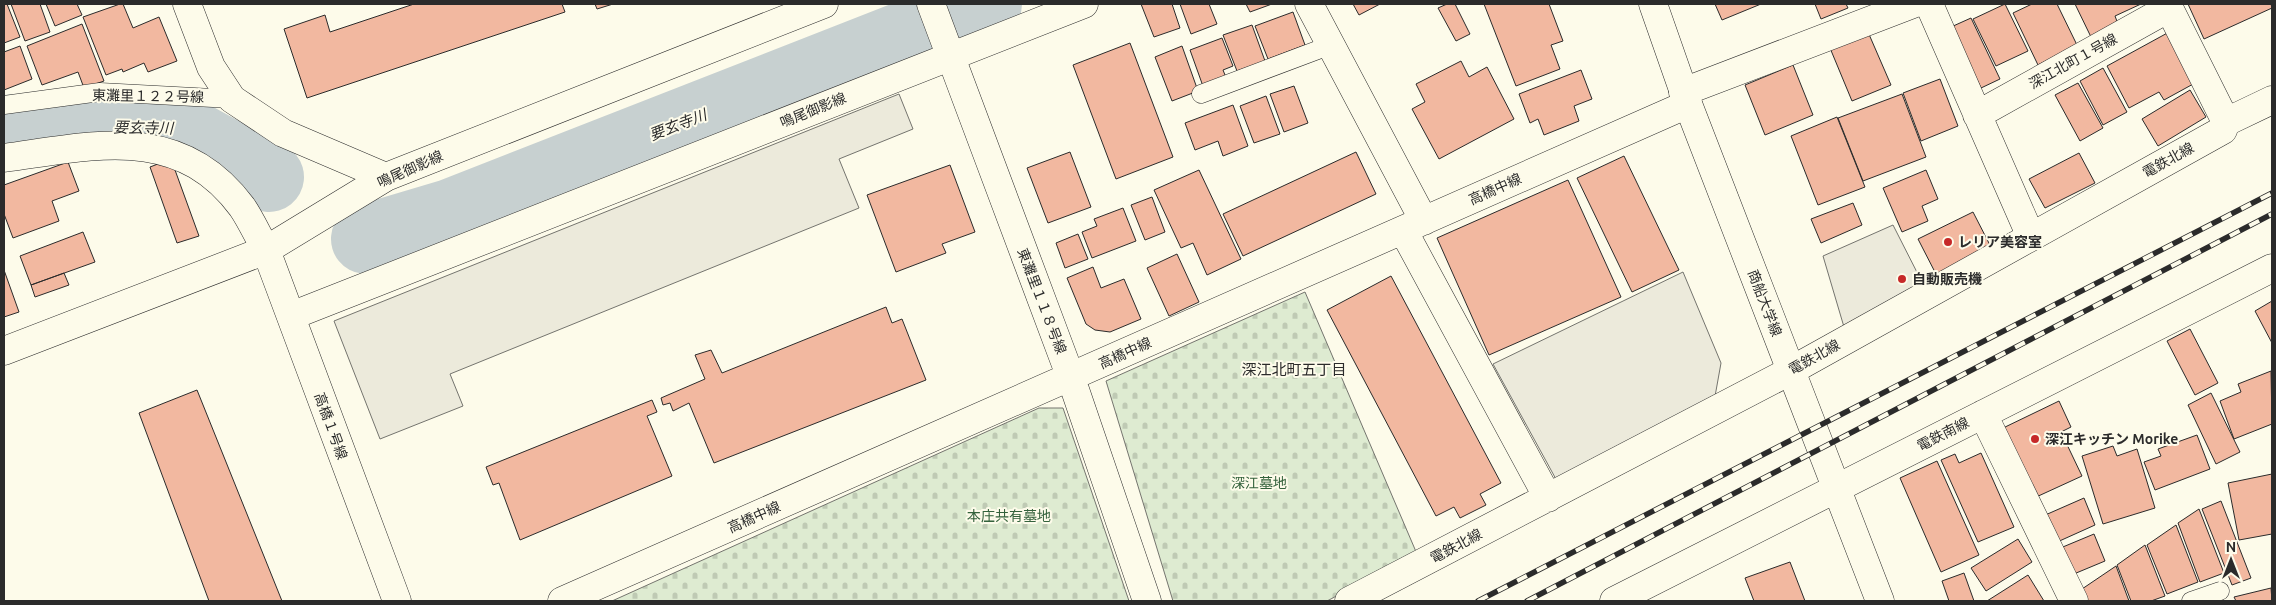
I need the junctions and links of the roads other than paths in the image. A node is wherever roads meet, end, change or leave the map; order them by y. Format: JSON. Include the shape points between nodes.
{"nodes":[{"id":1,"x":187,"y":4,"type":"edge"},
{"id":2,"x":824,"y":4,"type":"edge"},
{"id":3,"x":1084,"y":4,"type":"edge"},
{"id":4,"x":1309,"y":4,"type":"edge"},
{"id":5,"x":1652,"y":4,"type":"edge"},
{"id":6,"x":1913,"y":4,"type":"edge"},
{"id":7,"x":1929,"y":4,"type":"edge"},
{"id":8,"x":931,"y":5,"type":"edge"},
{"id":9,"x":2168,"y":6,"type":"edge"},
{"id":10,"x":1331,"y":45,"type":"junction"},
{"id":11,"x":948,"y":50,"type":"junction"},
{"id":12,"x":1200,"y":94,"type":"dead end"},
{"id":13,"x":1686,"y":98,"type":"junction"},
{"id":14,"x":232,"y":99,"type":"junction"},
{"id":15,"x":2271,"y":100,"type":"edge"},
{"id":16,"x":4,"y":105,"type":"edge"},
{"id":17,"x":1977,"y":115,"type":"junction"},
{"id":18,"x":2226,"y":122,"type":"junction"},
{"id":19,"x":4,"y":158,"type":"edge"},
{"id":20,"x":386,"y":177,"type":"junction"},
{"id":21,"x":1413,"y":226,"type":"junction"},
{"id":22,"x":2031,"y":237,"type":"junction"},
{"id":23,"x":266,"y":250,"type":"junction"},
{"id":24,"x":2272,"y":268,"type":"edge"},
{"id":25,"x":291,"y":316,"type":"junction"},
{"id":26,"x":4,"y":352,"type":"edge"},
{"id":27,"x":1792,"y":370,"type":"junction"},
{"id":28,"x":1070,"y":378,"type":"junction"},
{"id":29,"x":1983,"y":414,"type":"junction"},
{"id":30,"x":1836,"y":488,"type":"junction"},
{"id":31,"x":1548,"y":498,"type":"junction"},
{"id":32,"x":2220,"y":591,"type":"dead end"},
{"id":33,"x":397,"y":601,"type":"edge"},
{"id":34,"x":562,"y":601,"type":"edge"},
{"id":35,"x":1147,"y":601,"type":"edge"},
{"id":36,"x":1350,"y":601,"type":"edge"},
{"id":37,"x":1614,"y":601,"type":"edge"},
{"id":38,"x":1880,"y":601,"type":"edge"},
{"id":39,"x":2074,"y":601,"type":"edge"},
{"id":40,"x":2191,"y":601,"type":"edge"}],
"edges":[{"from":1,"to":14,"type":"street","via":[[211,67]]},
{"from":2,"to":20,"type":"street","name":"鳴尾御影線"},
{"from":3,"to":11,"type":"street","name":"鳴尾御影線"},
{"from":4,"to":10,"type":"street"},
{"from":5,"to":13,"type":"street","name":"商船大学線"},
{"from":6,"to":13,"type":"street","name":"高橋中線"},
{"from":7,"to":17,"type":"street"},
{"from":8,"to":11,"type":"street","name":"東灘里１１８号線"},
{"from":9,"to":17,"type":"street","name":"深江北町１号線"},
{"from":9,"to":18,"type":"street","name":"深江北町１号線"},
{"from":10,"to":12,"type":"lane"},
{"from":10,"to":21,"type":"street"},
{"from":11,"to":25,"type":"street","name":"鳴尾御影線"},
{"from":11,"to":28,"type":"street","name":"東灘里１１８号線"},
{"from":13,"to":21,"type":"street","name":"高橋中線"},
{"from":13,"to":27,"type":"street","name":"商船大学線"},
{"from":14,"to":16,"type":"lane","name":"東灘里１２２号線","via":[[100,92]]},
{"from":14,"to":20,"type":"street","via":[[283,133]]},
{"from":15,"to":18,"type":"street","name":"電鉄北線"},
{"from":17,"to":22,"type":"street"},
{"from":18,"to":22,"type":"street","name":"電鉄北線","via":[[2223,130]]},
{"from":19,"to":23,"type":"street","name":"高橋１号線","via":[[87,146],[131,144],[177,154],[215,178],[242,206]]},
{"from":20,"to":23,"type":"street","name":"鳴尾御影線"},
{"from":21,"to":28,"type":"street","name":"高橋中線"},
{"from":21,"to":31,"type":"street"},
{"from":22,"to":27,"type":"street","name":"電鉄北線"},
{"from":23,"to":25,"type":"street","name":"高橋１号線"},
{"from":23,"to":26,"type":"street","name":"鳴尾御影線"},
{"from":24,"to":29,"type":"street","name":"電鉄南線"},
{"from":25,"to":33,"type":"street","name":"高橋１号線"},
{"from":27,"to":30,"type":"street","name":"商船大学線"},
{"from":27,"to":31,"type":"street","name":"電鉄北線"},
{"from":28,"to":34,"type":"street","name":"高橋中線"},
{"from":28,"to":35,"type":"street","name":"東灘里１１８号線"},
{"from":29,"to":30,"type":"street","name":"電鉄南線"},
{"from":29,"to":39,"type":"street"},
{"from":30,"to":37,"type":"street","name":"電鉄南線"},
{"from":30,"to":38,"type":"street","name":"商船大学線"},
{"from":31,"to":36,"type":"street","name":"電鉄北線"},
{"from":32,"to":40,"type":"lane"}]}
